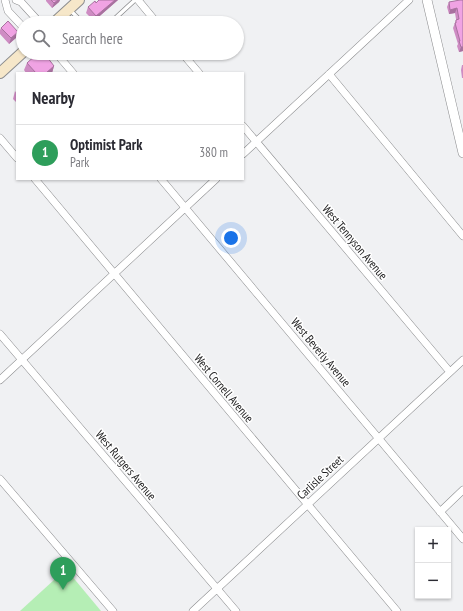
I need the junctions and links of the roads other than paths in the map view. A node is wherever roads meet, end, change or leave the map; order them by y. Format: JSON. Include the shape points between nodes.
{"nodes":[{"id":1,"x":5,"y":0,"type":"edge"},
{"id":2,"x":18,"y":0,"type":"edge"},
{"id":3,"x":79,"y":0,"type":"edge"},
{"id":4,"x":137,"y":0,"type":"edge"},
{"id":5,"x":428,"y":0,"type":"edge"},
{"id":6,"x":404,"y":2,"type":"edge"},
{"id":7,"x":69,"y":9,"type":"junction"},
{"id":8,"x":33,"y":16,"type":"edge"},
{"id":9,"x":62,"y":16,"type":"edge"},
{"id":10,"x":76,"y":16,"type":"edge"},
{"id":11,"x":118,"y":16,"type":"edge"},
{"id":12,"x":151,"y":16,"type":"edge"},
{"id":13,"x":16,"y":20,"type":"edge"},
{"id":14,"x":16,"y":58,"type":"edge"},
{"id":15,"x":63,"y":60,"type":"edge"},
{"id":16,"x":188,"y":60,"type":"edge"},
{"id":17,"x":71,"y":72,"type":"edge"},
{"id":18,"x":198,"y":72,"type":"edge"},
{"id":19,"x":0,"y":73,"type":"edge"},
{"id":20,"x":329,"y":74,"type":"junction"},
{"id":21,"x":244,"y":127,"type":"edge"},
{"id":22,"x":0,"y":138,"type":"edge"},
{"id":23,"x":256,"y":142,"type":"junction"},
{"id":24,"x":244,"y":153,"type":"edge"},
{"id":25,"x":463,"y":153,"type":"edge"},
{"id":26,"x":16,"y":157,"type":"edge"},
{"id":27,"x":36,"y":180,"type":"edge"},
{"id":28,"x":162,"y":180,"type":"edge"},
{"id":29,"x":215,"y":180,"type":"edge"},
{"id":30,"x":185,"y":208,"type":"junction"},
{"id":31,"x":463,"y":236,"type":"edge"},
{"id":32,"x":114,"y":274,"type":"junction"},
{"id":33,"x":0,"y":334,"type":"edge"},
{"id":34,"x":22,"y":360,"type":"junction"},
{"id":35,"x":463,"y":360,"type":"edge"},
{"id":36,"x":450,"y":372,"type":"junction"},
{"id":37,"x":0,"y":380,"type":"edge"},
{"id":38,"x":379,"y":438,"type":"junction"},
{"id":39,"x":0,"y":479,"type":"edge"},
{"id":40,"x":463,"y":490,"type":"edge"},
{"id":41,"x":308,"y":504,"type":"junction"},
{"id":42,"x":440,"y":512,"type":"junction"},
{"id":43,"x":463,"y":539,"type":"edge"},
{"id":44,"x":217,"y":589,"type":"junction"},
{"id":45,"x":113,"y":611,"type":"edge"},
{"id":46,"x":193,"y":611,"type":"edge"},
{"id":47,"x":236,"y":611,"type":"edge"},
{"id":48,"x":397,"y":611,"type":"edge"}],
"edges":[{"from":1,"to":13,"type":"street","via":[[8,11]]},
{"from":2,"to":8,"type":"street"},
{"from":3,"to":7,"type":"main road"},
{"from":4,"to":11,"type":"lane"},
{"from":4,"to":12,"type":"street"},
{"from":5,"to":25,"type":"street"},
{"from":6,"to":20,"type":"street"},
{"from":7,"to":9,"type":"main road"},
{"from":7,"to":10,"type":"lane"},
{"from":14,"to":19,"type":"main road"},
{"from":15,"to":17,"type":"street"},
{"from":16,"to":18,"type":"street"},
{"from":20,"to":23,"type":"street"},
{"from":20,"to":31,"type":"street"},
{"from":21,"to":23,"type":"street","name":"West Tennyson Avenue"},
{"from":22,"to":26,"type":"street"},
{"from":23,"to":24,"type":"street"},
{"from":23,"to":36,"type":"street","name":"West Tennyson Avenue"},
{"from":27,"to":32,"type":"street","name":"West Cornell Avenue"},
{"from":28,"to":30,"type":"street","name":"West Beverly Avenue"},
{"from":29,"to":30,"type":"street"},
{"from":30,"to":32,"type":"street"},
{"from":30,"to":38,"type":"street","name":"West Beverly Avenue"},
{"from":32,"to":34,"type":"street"},
{"from":32,"to":41,"type":"street","name":"West Cornell Avenue"},
{"from":33,"to":34,"type":"street","name":"West Rutgers Avenue"},
{"from":34,"to":37,"type":"street"},
{"from":34,"to":44,"type":"street","name":"West Rutgers Avenue"},
{"from":35,"to":36,"type":"street","name":"Carlisle Street"},
{"from":36,"to":38,"type":"street","name":"Carlisle Street"},
{"from":38,"to":41,"type":"street","name":"Carlisle Street"},
{"from":38,"to":42,"type":"street","name":"West Beverly Avenue"},
{"from":39,"to":45,"type":"street"},
{"from":40,"to":42,"type":"street"},
{"from":41,"to":44,"type":"street","name":"Carlisle Street"},
{"from":41,"to":48,"type":"street","name":"West Cornell Avenue"},
{"from":42,"to":43,"type":"street","name":"West Beverly Avenue"},
{"from":44,"to":46,"type":"street","name":"Carlisle Street"},
{"from":44,"to":47,"type":"street","name":"West Rutgers Avenue"}]}
